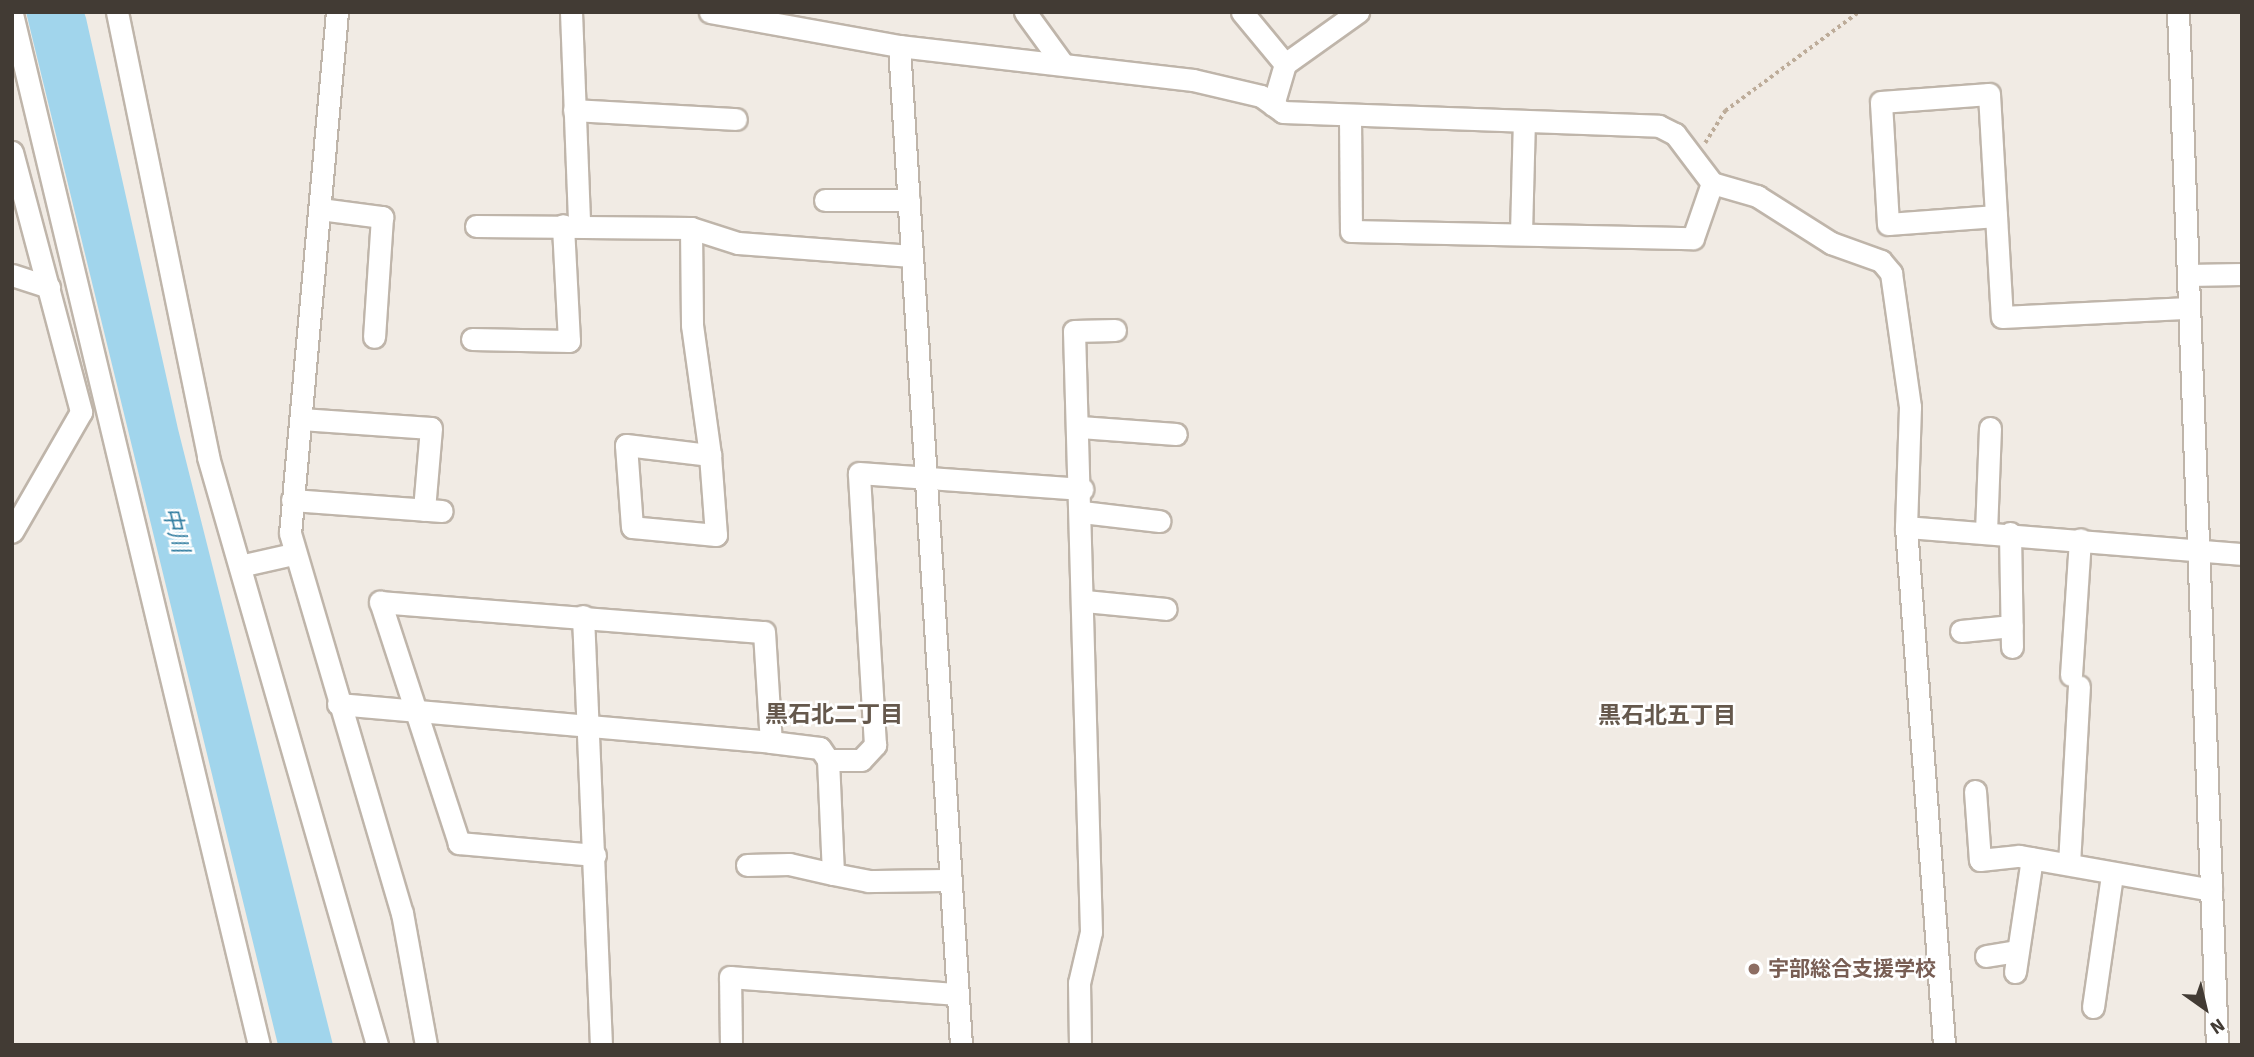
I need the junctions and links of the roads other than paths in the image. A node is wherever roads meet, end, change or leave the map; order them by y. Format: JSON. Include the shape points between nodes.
{"nodes":[{"id":1,"x":117,"y":12,"type":"edge"},
{"id":2,"x":337,"y":12,"type":"edge"},
{"id":3,"x":571,"y":12,"type":"edge"},
{"id":4,"x":710,"y":12,"type":"edge"},
{"id":5,"x":1026,"y":12,"type":"edge"},
{"id":6,"x":1242,"y":12,"type":"edge"},
{"id":7,"x":1358,"y":12,"type":"edge"},
{"id":8,"x":2178,"y":12,"type":"edge"},
{"id":9,"x":12,"y":14,"type":"edge"},
{"id":10,"x":899,"y":46,"type":"junction"},
{"id":11,"x":1062,"y":64,"type":"junction"},
{"id":12,"x":1284,"y":64,"type":"junction"},
{"id":13,"x":1273,"y":104,"type":"junction"},
{"id":14,"x":574,"y":110,"type":"junction"},
{"id":15,"x":1350,"y":117,"type":"junction"},
{"id":16,"x":736,"y":119,"type":"dead end"},
{"id":17,"x":1524,"y":122,"type":"junction"},
{"id":18,"x":12,"y":152,"type":"edge"},
{"id":19,"x":1712,"y":183,"type":"junction"},
{"id":20,"x":825,"y":200,"type":"dead end"},
{"id":21,"x":909,"y":200,"type":"junction"},
{"id":22,"x":320,"y":209,"type":"junction"},
{"id":23,"x":1996,"y":216,"type":"junction"},
{"id":24,"x":571,"y":223,"type":"junction"},
{"id":25,"x":477,"y":226,"type":"dead end"},
{"id":26,"x":691,"y":228,"type":"junction"},
{"id":27,"x":1521,"y":233,"type":"junction"},
{"id":28,"x":912,"y":256,"type":"junction"},
{"id":29,"x":2242,"y":274,"type":"edge"},
{"id":30,"x":12,"y":275,"type":"edge"},
{"id":31,"x":2188,"y":275,"type":"junction"},
{"id":32,"x":49,"y":287,"type":"junction"},
{"id":33,"x":2189,"y":308,"type":"junction"},
{"id":34,"x":1115,"y":330,"type":"dead end"},
{"id":35,"x":374,"y":337,"type":"dead end"},
{"id":36,"x":472,"y":339,"type":"dead end"},
{"id":37,"x":302,"y":419,"type":"junction"},
{"id":38,"x":1080,"y":427,"type":"junction"},
{"id":39,"x":1990,"y":428,"type":"dead end"},
{"id":40,"x":1176,"y":434,"type":"dead end"},
{"id":41,"x":710,"y":455,"type":"junction"},
{"id":42,"x":922,"y":474,"type":"junction"},
{"id":43,"x":1082,"y":489,"type":"junction"},
{"id":44,"x":292,"y":500,"type":"junction"},
{"id":45,"x":1082,"y":512,"type":"junction"},
{"id":46,"x":1158,"y":521,"type":"dead end"},
{"id":47,"x":1906,"y":527,"type":"junction"},
{"id":48,"x":12,"y":532,"type":"edge"},
{"id":49,"x":1986,"y":532,"type":"junction"},
{"id":50,"x":2010,"y":533,"type":"junction"},
{"id":51,"x":2080,"y":539,"type":"junction"},
{"id":52,"x":2198,"y":549,"type":"junction"},
{"id":53,"x":292,"y":554,"type":"junction"},
{"id":54,"x":2242,"y":554,"type":"edge"},
{"id":55,"x":240,"y":566,"type":"junction"},
{"id":56,"x":1085,"y":601,"type":"junction"},
{"id":57,"x":1166,"y":610,"type":"dead end"},
{"id":58,"x":583,"y":616,"type":"junction"},
{"id":59,"x":1961,"y":631,"type":"dead end"},
{"id":60,"x":338,"y":704,"type":"junction"},
{"id":61,"x":415,"y":711,"type":"junction"},
{"id":62,"x":587,"y":725,"type":"junction"},
{"id":63,"x":771,"y":742,"type":"junction"},
{"id":64,"x":828,"y":760,"type":"junction"},
{"id":65,"x":1975,"y":791,"type":"dead end"},
{"id":66,"x":595,"y":855,"type":"junction"},
{"id":67,"x":2032,"y":858,"type":"junction"},
{"id":68,"x":2069,"y":864,"type":"junction"},
{"id":69,"x":747,"y":866,"type":"dead end"},
{"id":70,"x":832,"y":874,"type":"junction"},
{"id":71,"x":2112,"y":875,"type":"junction"},
{"id":72,"x":951,"y":880,"type":"junction"},
{"id":73,"x":2211,"y":890,"type":"junction"},
{"id":74,"x":1986,"y":956,"type":"dead end"},
{"id":75,"x":957,"y":994,"type":"junction"},
{"id":76,"x":2093,"y":1007,"type":"dead end"},
{"id":77,"x":259,"y":1045,"type":"edge"},
{"id":78,"x":377,"y":1045,"type":"edge"},
{"id":79,"x":426,"y":1045,"type":"edge"},
{"id":80,"x":601,"y":1045,"type":"edge"},
{"id":81,"x":731,"y":1045,"type":"edge"},
{"id":82,"x":961,"y":1045,"type":"edge"},
{"id":83,"x":1080,"y":1045,"type":"edge"},
{"id":84,"x":1944,"y":1045,"type":"edge"},
{"id":85,"x":2217,"y":1045,"type":"edge"}],
"edges":[{"from":1,"to":55,"type":"street","via":[[208,457]]},
{"from":2,"to":22,"type":"street"},
{"from":3,"to":14,"type":"street"},
{"from":4,"to":10,"type":"street"},
{"from":5,"to":11,"type":"street"},
{"from":6,"to":12,"type":"street"},
{"from":7,"to":12,"type":"street"},
{"from":8,"to":31,"type":"street"},
{"from":9,"to":77,"type":"street"},
{"from":10,"to":11,"type":"street"},
{"from":10,"to":21,"type":"street"},
{"from":11,"to":13,"type":"street","via":[[1193,80],[1261,96]]},
{"from":12,"to":13,"type":"street"},
{"from":13,"to":15,"type":"street","via":[[1283,112]]},
{"from":14,"to":16,"type":"street"},
{"from":14,"to":24,"type":"street"},
{"from":15,"to":17,"type":"street"},
{"from":15,"to":27,"type":"street","via":[[1351,230]]},
{"from":17,"to":19,"type":"street","via":[[1659,126],[1675,134]]},
{"from":17,"to":27,"type":"street"},
{"from":18,"to":32,"type":"street"},
{"from":19,"to":27,"type":"street","via":[[1693,239]]},
{"from":19,"to":47,"type":"street","via":[[1785,209],[1831,243],[1881,261],[1891,273],[1910,407]]},
{"from":20,"to":21,"type":"street"},
{"from":21,"to":28,"type":"street"},
{"from":22,"to":35,"type":"street","via":[[382,217]]},
{"from":22,"to":37,"type":"street"},
{"from":23,"to":23,"type":"street","via":[[1989,94],[1881,102],[1888,224]]},
{"from":23,"to":33,"type":"street","via":[[2002,317]]},
{"from":24,"to":25,"type":"street"},
{"from":24,"to":26,"type":"street"},
{"from":24,"to":36,"type":"street","via":[[569,341]]},
{"from":26,"to":28,"type":"street","via":[[738,243]]},
{"from":26,"to":41,"type":"street","via":[[692,325]]},
{"from":28,"to":42,"type":"street"},
{"from":29,"to":31,"type":"street"},
{"from":30,"to":32,"type":"street"},
{"from":31,"to":33,"type":"street"},
{"from":32,"to":48,"type":"street","via":[[81,412]]},
{"from":33,"to":52,"type":"street"},
{"from":34,"to":38,"type":"street","via":[[1074,331]]},
{"from":37,"to":44,"type":"street"},
{"from":37,"to":44,"type":"street","via":[[431,429],[433,510]]},
{"from":38,"to":40,"type":"street"},
{"from":38,"to":43,"type":"street"},
{"from":39,"to":49,"type":"street"},
{"from":41,"to":41,"type":"street","via":[[626,445],[632,527],[716,535]]},
{"from":42,"to":43,"type":"street"},
{"from":42,"to":64,"type":"street","via":[[859,473],[875,745],[861,760]]},
{"from":42,"to":72,"type":"street"},
{"from":43,"to":45,"type":"street"},
{"from":44,"to":53,"type":"street"},
{"from":45,"to":46,"type":"street"},
{"from":45,"to":56,"type":"street"},
{"from":47,"to":49,"type":"street"},
{"from":47,"to":84,"type":"street"},
{"from":49,"to":50,"type":"street"},
{"from":50,"to":51,"type":"street"},
{"from":50,"to":59,"type":"street","via":[[2012,637]]},
{"from":51,"to":52,"type":"street"},
{"from":51,"to":68,"type":"street"},
{"from":52,"to":54,"type":"street"},
{"from":52,"to":73,"type":"street"},
{"from":53,"to":55,"type":"street"},
{"from":53,"to":60,"type":"street"},
{"from":55,"to":78,"type":"street"},
{"from":56,"to":57,"type":"street"},
{"from":56,"to":83,"type":"street","via":[[1091,932],[1079,983]]},
{"from":58,"to":61,"type":"street","via":[[380,602]]},
{"from":58,"to":62,"type":"street"},
{"from":58,"to":63,"type":"street","via":[[764,632]]},
{"from":60,"to":61,"type":"street"},
{"from":60,"to":79,"type":"street","via":[[402,913]]},
{"from":61,"to":62,"type":"street"},
{"from":61,"to":66,"type":"street","via":[[458,843]]},
{"from":62,"to":63,"type":"street"},
{"from":62,"to":66,"type":"street"},
{"from":63,"to":64,"type":"street","via":[[820,748]]},
{"from":64,"to":70,"type":"street"},
{"from":65,"to":67,"type":"street","via":[[1980,860]]},
{"from":66,"to":80,"type":"street"},
{"from":67,"to":68,"type":"street"},
{"from":67,"to":74,"type":"street","via":[[2017,961]]},
{"from":68,"to":71,"type":"street"},
{"from":69,"to":70,"type":"street","via":[[789,864]]},
{"from":70,"to":72,"type":"street","via":[[869,881]]},
{"from":71,"to":73,"type":"street"},
{"from":71,"to":76,"type":"street"},
{"from":72,"to":75,"type":"street"},
{"from":73,"to":85,"type":"street"},
{"from":75,"to":81,"type":"street","via":[[730,977]]},
{"from":75,"to":82,"type":"street"}]}
